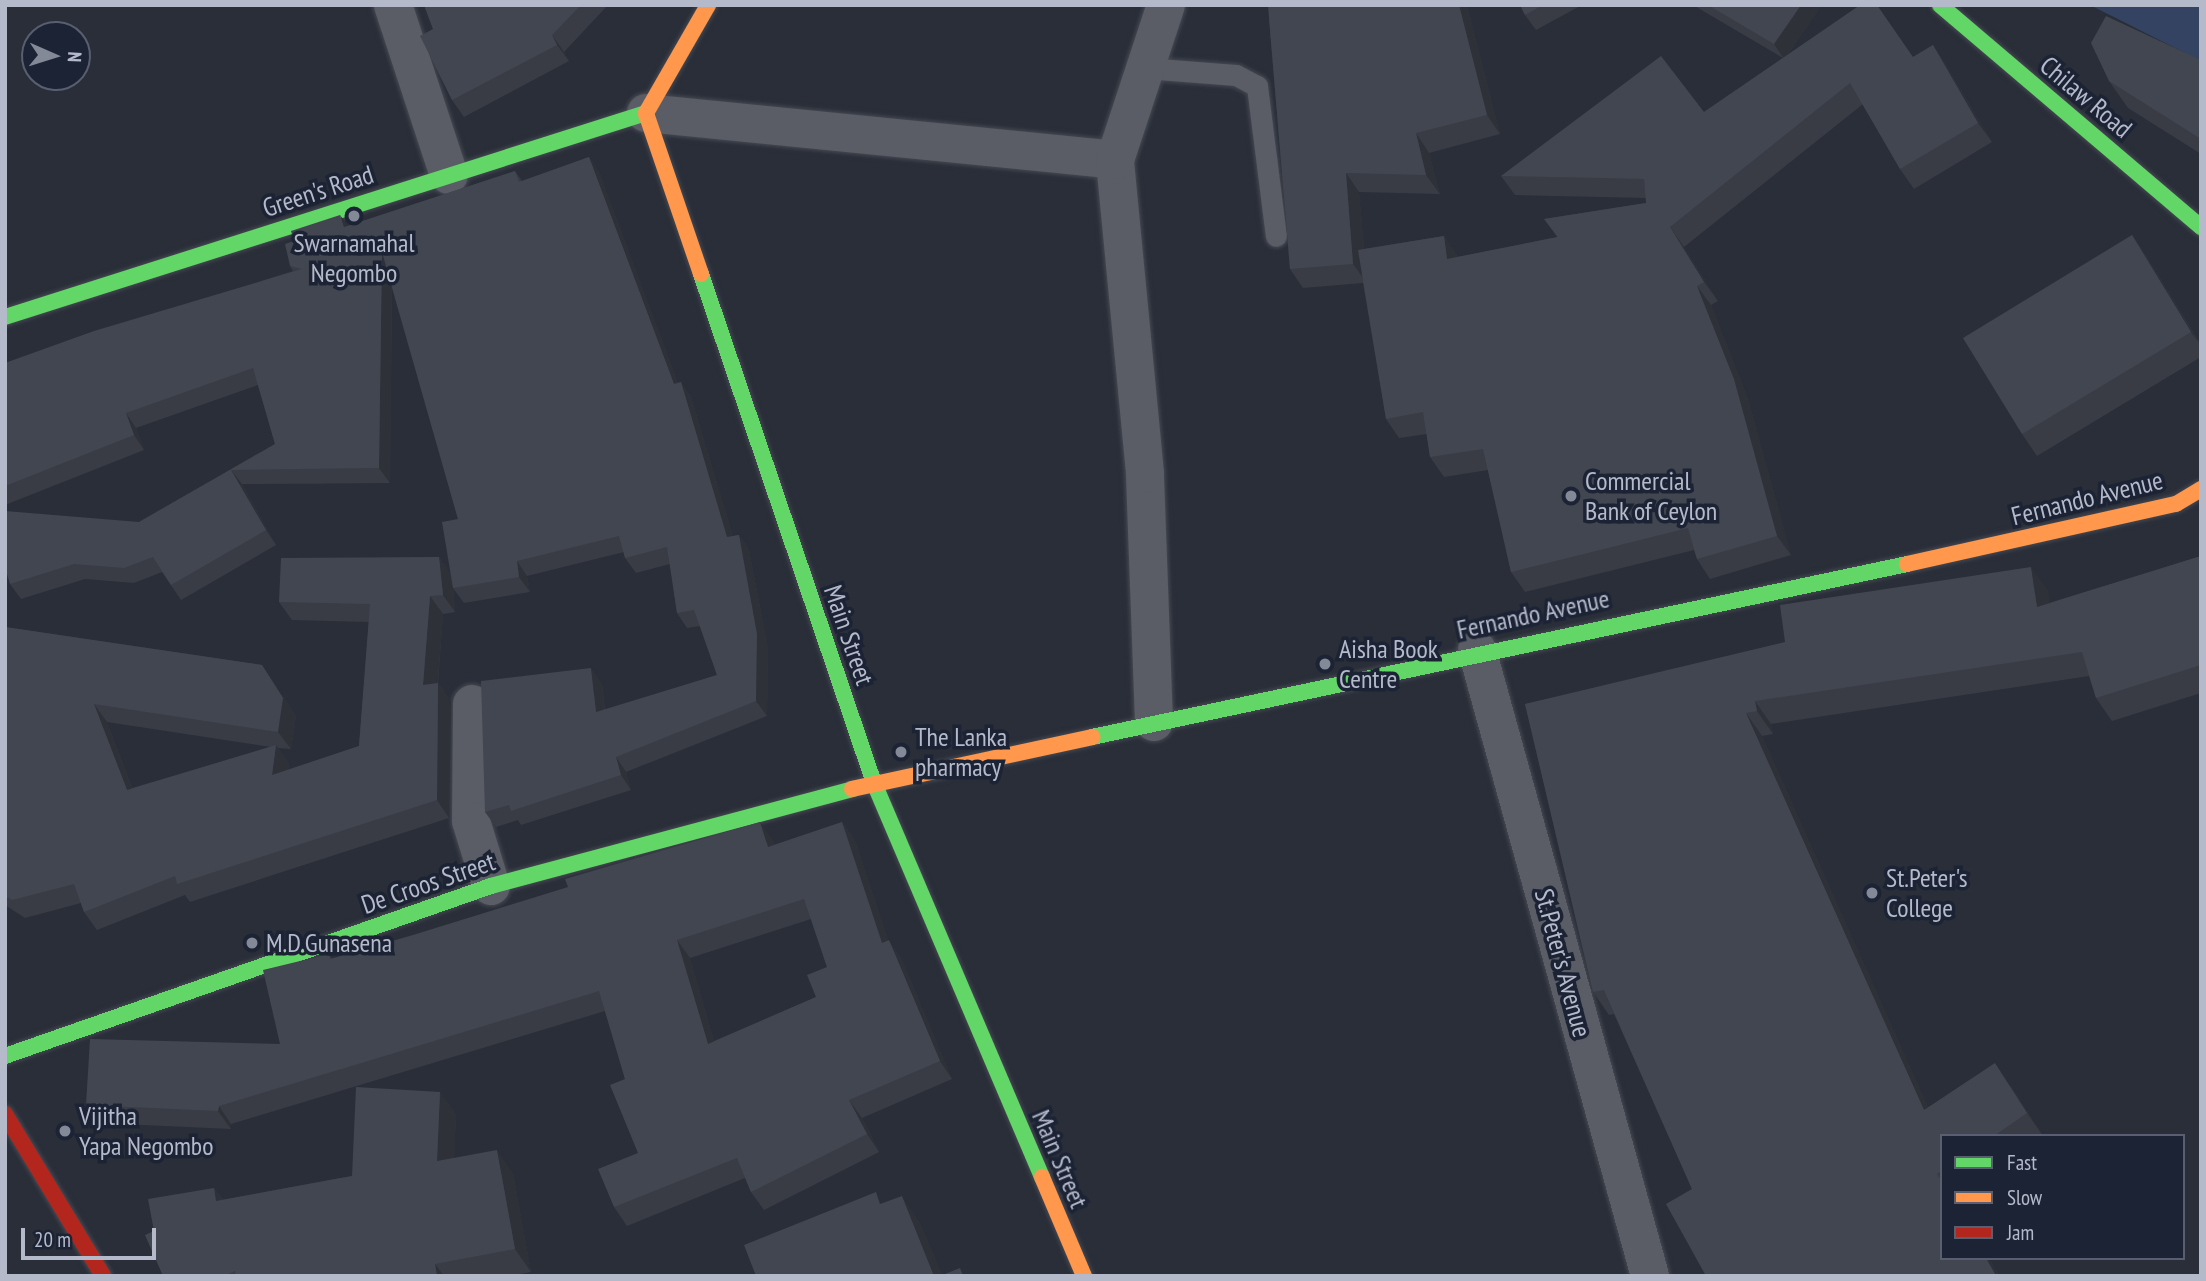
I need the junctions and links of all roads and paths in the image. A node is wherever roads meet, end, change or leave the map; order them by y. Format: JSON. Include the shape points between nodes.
{"nodes":[{"id":1,"x":393,"y":5,"type":"edge"},
{"id":2,"x":708,"y":5,"type":"edge"},
{"id":3,"x":1166,"y":5,"type":"edge"},
{"id":4,"x":1940,"y":5,"type":"edge"},
{"id":5,"x":1145,"y":68,"type":"junction"},
{"id":6,"x":646,"y":113,"type":"junction"},
{"id":7,"x":1115,"y":160,"type":"junction"},
{"id":8,"x":449,"y":174,"type":"junction"},
{"id":9,"x":2201,"y":227,"type":"edge"},
{"id":10,"x":1276,"y":236,"type":"dead end"},
{"id":11,"x":5,"y":317,"type":"edge"},
{"id":12,"x":2201,"y":489,"type":"edge"},
{"id":13,"x":1477,"y":650,"type":"junction"},
{"id":14,"x":472,"y":704,"type":"dead end"},
{"id":15,"x":1154,"y":722,"type":"junction"},
{"id":16,"x":874,"y":783,"type":"junction"},
{"id":17,"x":491,"y":886,"type":"junction"},
{"id":18,"x":5,"y":1056,"type":"edge"},
{"id":19,"x":5,"y":1114,"type":"edge"},
{"id":20,"x":103,"y":1276,"type":"edge"},
{"id":21,"x":1084,"y":1276,"type":"edge"},
{"id":22,"x":1650,"y":1276,"type":"edge"}],
"edges":[{"from":1,"to":8,"type":"street"},
{"from":2,"to":6,"type":"main road"},
{"from":3,"to":5,"type":"street"},
{"from":4,"to":9,"type":"main road","name":"Chilaw Road"},
{"from":5,"to":7,"type":"street"},
{"from":5,"to":10,"type":"lane","via":[[1236,75],[1257,86]]},
{"from":6,"to":7,"type":"street"},
{"from":6,"to":8,"type":"main road","name":"Green's Road"},
{"from":6,"to":16,"type":"main road","name":"Main Street"},
{"from":7,"to":15,"type":"street","via":[[1145,472]]},
{"from":8,"to":11,"type":"main road","name":"Green's Road"},
{"from":12,"to":13,"type":"main road","name":"Fernando Avenue","via":[[2176,503],[2039,536]]},
{"from":13,"to":15,"type":"main road","name":"Fernando Avenue"},
{"from":13,"to":22,"type":"street","name":"St.Peter's Avenue"},
{"from":14,"to":17,"type":"street","via":[[471,821]]},
{"from":15,"to":16,"type":"main road","name":"Fernando Avenue"},
{"from":16,"to":17,"type":"main road","name":"De Croos Street"},
{"from":16,"to":21,"type":"main road","name":"Main Street"},
{"from":17,"to":18,"type":"main road","name":"De Croos Street"},
{"from":19,"to":20,"type":"main road"}]}
